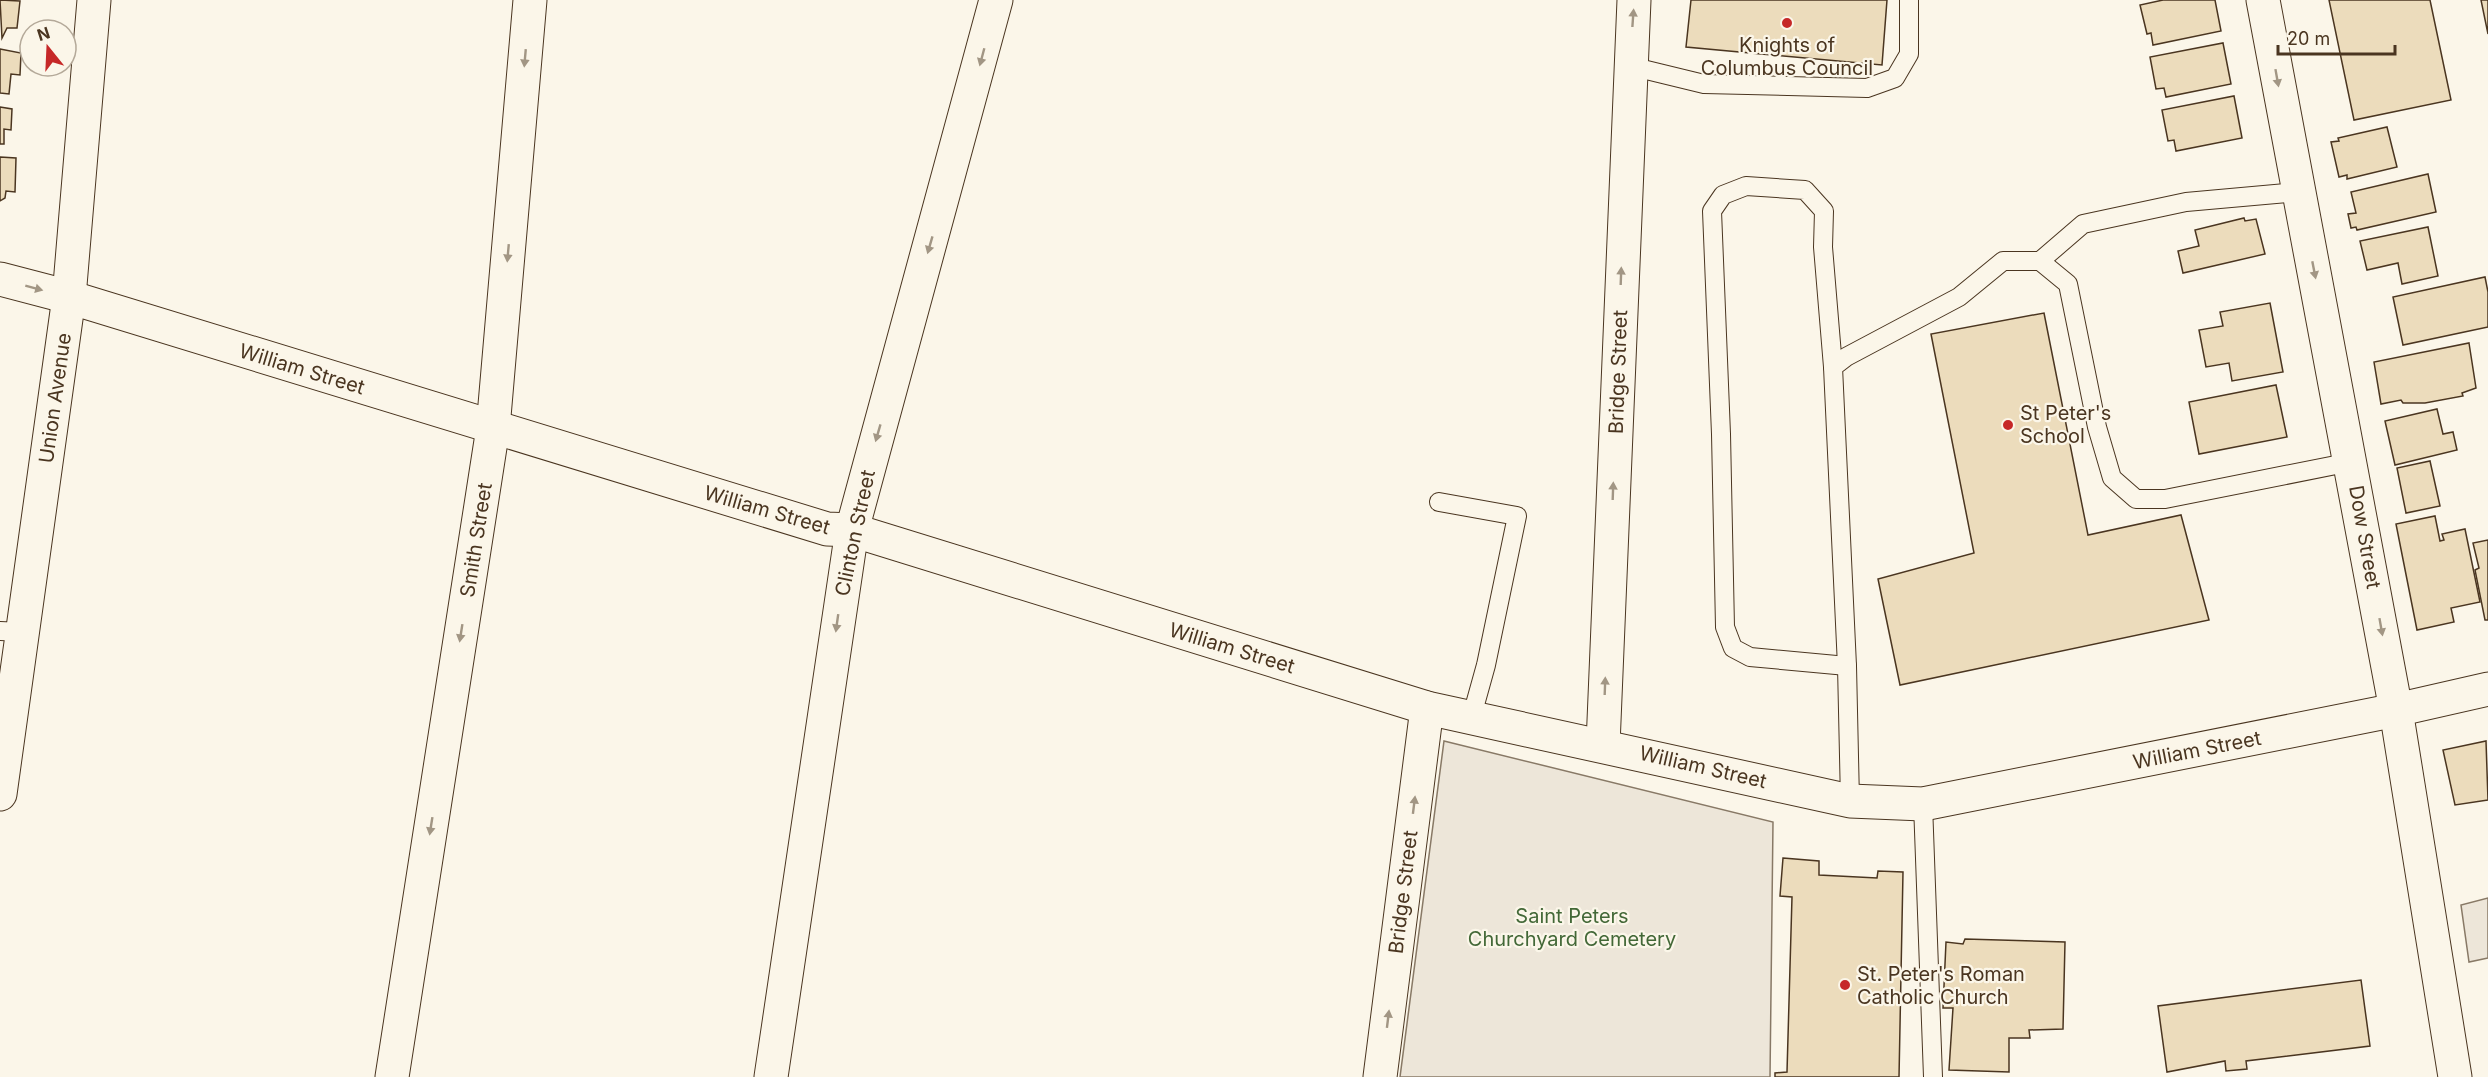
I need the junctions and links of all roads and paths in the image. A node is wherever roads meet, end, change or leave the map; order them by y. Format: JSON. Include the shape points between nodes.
{"nodes":[{"id":1,"x":94,"y":0,"type":"edge"},
{"id":2,"x":530,"y":0,"type":"edge"},
{"id":3,"x":996,"y":0,"type":"edge"},
{"id":4,"x":1634,"y":0,"type":"edge"},
{"id":5,"x":1909,"y":0,"type":"edge"},
{"id":6,"x":2263,"y":0,"type":"edge"},
{"id":7,"x":1630,"y":66,"type":"junction"},
{"id":8,"x":2298,"y":192,"type":"junction"},
{"id":9,"x":2040,"y":261,"type":"junction"},
{"id":10,"x":0,"y":279,"type":"edge"},
{"id":11,"x":69,"y":297,"type":"junction"},
{"id":12,"x":1833,"y":367,"type":"junction"},
{"id":13,"x":493,"y":428,"type":"junction"},
{"id":14,"x":2351,"y":462,"type":"junction"},
{"id":15,"x":1440,"y":502,"type":"dead end"},
{"id":16,"x":852,"y":530,"type":"junction"},
{"id":17,"x":11,"y":631,"type":"edge"},
{"id":18,"x":1847,"y":666,"type":"junction"},
{"id":19,"x":2488,"y":689,"type":"edge"},
{"id":20,"x":1427,"y":708,"type":"junction"},
{"id":21,"x":2396,"y":710,"type":"junction"},
{"id":22,"x":1472,"y":718,"type":"junction"},
{"id":23,"x":1603,"y":745,"type":"junction"},
{"id":24,"x":0,"y":794,"type":"edge"},
{"id":25,"x":1850,"y":801,"type":"junction"},
{"id":26,"x":1923,"y":804,"type":"junction"},
{"id":27,"x":392,"y":1077,"type":"edge"},
{"id":28,"x":771,"y":1077,"type":"edge"},
{"id":29,"x":1380,"y":1077,"type":"edge"},
{"id":30,"x":1933,"y":1077,"type":"edge"},
{"id":31,"x":2455,"y":1077,"type":"edge"}],
"edges":[{"from":1,"to":11,"type":"street","name":"Union Avenue"},
{"from":2,"to":13,"type":"street","name":"Smith Street","one_way":true},
{"from":3,"to":16,"type":"street","name":"Clinton Street","one_way":true},
{"from":7,"to":4,"type":"street","name":"Bridge Street","one_way":true},
{"from":5,"to":7,"type":"lane","via":[[1909,54],[1895,78],[1867,88],[1704,84]]},
{"from":6,"to":8,"type":"street","name":"Dow Street","one_way":true},
{"from":23,"to":7,"type":"street","name":"Bridge Street","one_way":true},
{"from":8,"to":9,"type":"lane","via":[[2186,202],[2083,224]]},
{"from":8,"to":14,"type":"street","name":"Dow Street","one_way":true},
{"from":9,"to":12,"type":"lane","via":[[2002,261],[1959,297]]},
{"from":9,"to":14,"type":"lane","via":[[2068,284],[2097,427],[2112,478],[2136,499],[2165,499]]},
{"from":10,"to":11,"type":"street","name":"William Street","one_way":true},
{"from":11,"to":13,"type":"street","name":"William Street"},
{"from":11,"to":17,"type":"street","name":"Union Avenue"},
{"from":12,"to":18,"type":"lane"},
{"from":12,"to":18,"type":"lane","via":[[1823,247],[1824,211],[1805,190],[1746,186],[1723,195],[1712,211],[1725,627],[1733,648],[1750,657]]},
{"from":13,"to":16,"type":"street","name":"William Street","via":[[827,530]]},
{"from":13,"to":27,"type":"street","name":"Smith Street","one_way":true},
{"from":14,"to":21,"type":"street","name":"Dow Street","one_way":true},
{"from":15,"to":22,"type":"lane","via":[[1517,516]]},
{"from":16,"to":20,"type":"street","name":"William Street"},
{"from":16,"to":28,"type":"street","name":"Clinton Street","one_way":true},
{"from":17,"to":24,"type":"street","name":"Union Avenue"},
{"from":18,"to":25,"type":"lane"},
{"from":19,"to":21,"type":"street","name":"William Street"},
{"from":20,"to":22,"type":"street","name":"William Street"},
{"from":29,"to":20,"type":"street","name":"Bridge Street","one_way":true},
{"from":21,"to":26,"type":"street","name":"William Street"},
{"from":21,"to":31,"type":"street","name":"Dow Street"},
{"from":22,"to":23,"type":"street","name":"William Street"},
{"from":23,"to":25,"type":"street","name":"William Street"},
{"from":25,"to":26,"type":"street","name":"William Street"},
{"from":26,"to":30,"type":"lane"}]}
